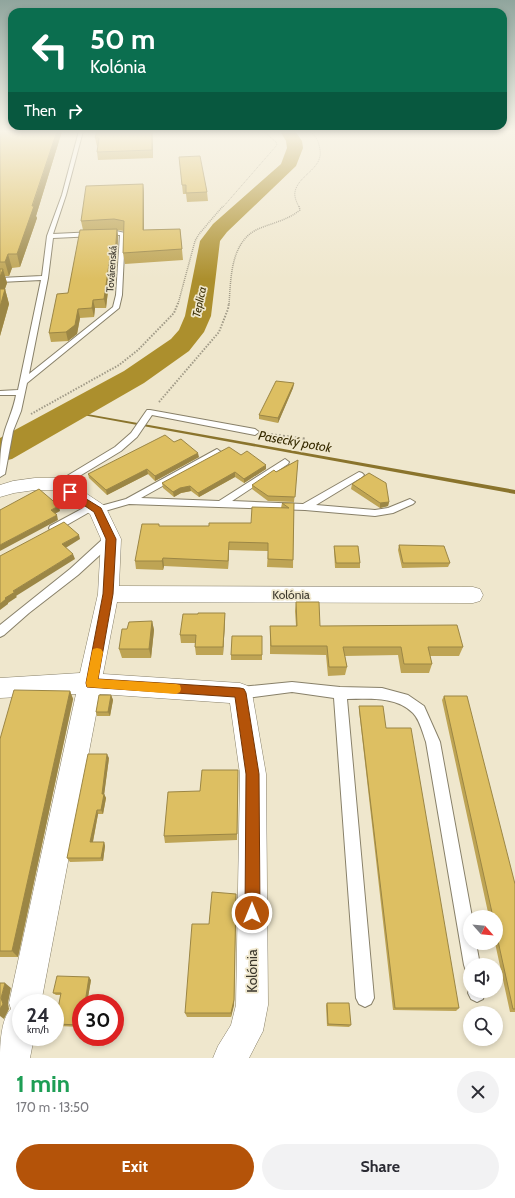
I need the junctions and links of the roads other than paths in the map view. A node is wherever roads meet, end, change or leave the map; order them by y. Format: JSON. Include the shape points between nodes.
{"nodes":[{"id":1,"x":68,"y":180,"type":"edge"},
{"id":2,"x":50,"y":236,"type":"junction"},
{"id":3,"x":45,"y":278,"type":"junction"},
{"id":4,"x":0,"y":280,"type":"edge"},
{"id":5,"x":23,"y":382,"type":"junction"},
{"id":6,"x":20,"y":392,"type":"junction"},
{"id":7,"x":0,"y":393,"type":"edge"},
{"id":8,"x":255,"y":432,"type":"road end"},
{"id":9,"x":217,"y":452,"type":"edge"},
{"id":10,"x":285,"y":462,"type":"dead end"},
{"id":11,"x":0,"y":474,"type":"edge"},
{"id":12,"x":359,"y":475,"type":"dead end"},
{"id":13,"x":60,"y":484,"type":"junction"},
{"id":14,"x":0,"y":491,"type":"edge"},
{"id":15,"x":129,"y":501,"type":"junction"},
{"id":16,"x":410,"y":502,"type":"dead end"},
{"id":17,"x":220,"y":505,"type":"junction"},
{"id":18,"x":305,"y":506,"type":"junction"},
{"id":19,"x":95,"y":508,"type":"junction"},
{"id":20,"x":46,"y":532,"type":"edge"},
{"id":21,"x":111,"y":539,"type":"junction"},
{"id":22,"x":108,"y":594,"type":"junction"},
{"id":23,"x":473,"y":595,"type":"dead end"},
{"id":24,"x":0,"y":632,"type":"edge"},
{"id":25,"x":91,"y":683,"type":"junction"},
{"id":26,"x":0,"y":688,"type":"edge"},
{"id":27,"x":240,"y":693,"type":"junction"},
{"id":28,"x":340,"y":693,"type":"junction"},
{"id":29,"x":471,"y":958,"type":"edge"},
{"id":30,"x":27,"y":994,"type":"edge"},
{"id":31,"x":365,"y":998,"type":"dead end"},
{"id":32,"x":16,"y":1046,"type":"edge"},
{"id":33,"x":13,"y":1058,"type":"edge"},
{"id":34,"x":230,"y":1058,"type":"edge"}],
"edges":[{"from":1,"to":2,"type":"lane"},
{"from":2,"to":3,"type":"lane"},
{"from":2,"to":5,"type":"lane","name":"Továrenská","via":[[123,234],[119,295],[116,308]]},
{"from":3,"to":4,"type":"lane"},
{"from":3,"to":5,"type":"lane"},
{"from":5,"to":6,"type":"lane"},
{"from":6,"to":7,"type":"lane"},
{"from":6,"to":11,"type":"lane"},
{"from":8,"to":13,"type":"lane","via":[[148,416],[134,435],[118,449]]},
{"from":9,"to":15,"type":"lane"},
{"from":10,"to":17,"type":"lane"},
{"from":12,"to":18,"type":"lane"},
{"from":13,"to":14,"type":"street","via":[[35,484]]},
{"from":13,"to":19,"type":"street"},
{"from":15,"to":17,"type":"lane"},
{"from":15,"to":19,"type":"lane"},
{"from":16,"to":18,"type":"lane","via":[[390,511],[375,513]]},
{"from":17,"to":18,"type":"lane"},
{"from":19,"to":20,"type":"lane"},
{"from":19,"to":21,"type":"street"},
{"from":21,"to":22,"type":"street"},
{"from":21,"to":24,"type":"lane"},
{"from":22,"to":23,"type":"street","name":"Kolónia"},
{"from":22,"to":25,"type":"street"},
{"from":25,"to":26,"type":"street"},
{"from":25,"to":27,"type":"street"},
{"from":25,"to":30,"type":"street"},
{"from":27,"to":28,"type":"lane","via":[[292,687]]},
{"from":27,"to":34,"type":"street","name":"Kolónia","via":[[253,774],[252,1005],[246,1031]]},
{"from":28,"to":29,"type":"lane","via":[[382,694],[404,699],[419,710],[433,742]]},
{"from":28,"to":31,"type":"lane"},
{"from":32,"to":33,"type":"street"}]}
